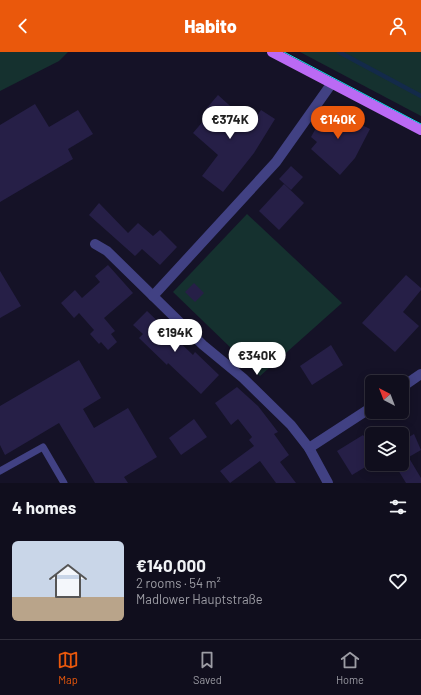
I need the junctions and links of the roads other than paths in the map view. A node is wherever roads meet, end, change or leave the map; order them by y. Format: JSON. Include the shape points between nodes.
{"nodes":[{"id":1,"x":272,"y":52,"type":"edge"},
{"id":2,"x":332,"y":83,"type":"junction"},
{"id":3,"x":421,"y":130,"type":"edge"},
{"id":4,"x":95,"y":244,"type":"dead end"},
{"id":5,"x":153,"y":296,"type":"junction"},
{"id":6,"x":421,"y":374,"type":"edge"},
{"id":7,"x":409,"y":382,"type":"edge"},
{"id":8,"x":365,"y":412,"type":"edge"},
{"id":9,"x":309,"y":448,"type":"junction"},
{"id":10,"x":0,"y":471,"type":"edge"},
{"id":11,"x":64,"y":483,"type":"edge"},
{"id":12,"x":328,"y":483,"type":"edge"}],
"edges":[{"from":1,"to":2,"type":"main road"},
{"from":2,"to":3,"type":"main road"},
{"from":2,"to":5,"type":"street","via":[[276,162]]},
{"from":4,"to":5,"type":"street","via":[[107,251]]},
{"from":5,"to":9,"type":"street","via":[[203,345],[243,378],[291,425]]},
{"from":6,"to":7,"type":"street"},
{"from":8,"to":9,"type":"street"},
{"from":9,"to":12,"type":"street"},
{"from":10,"to":11,"type":"lane","via":[[43,447]]}]}
